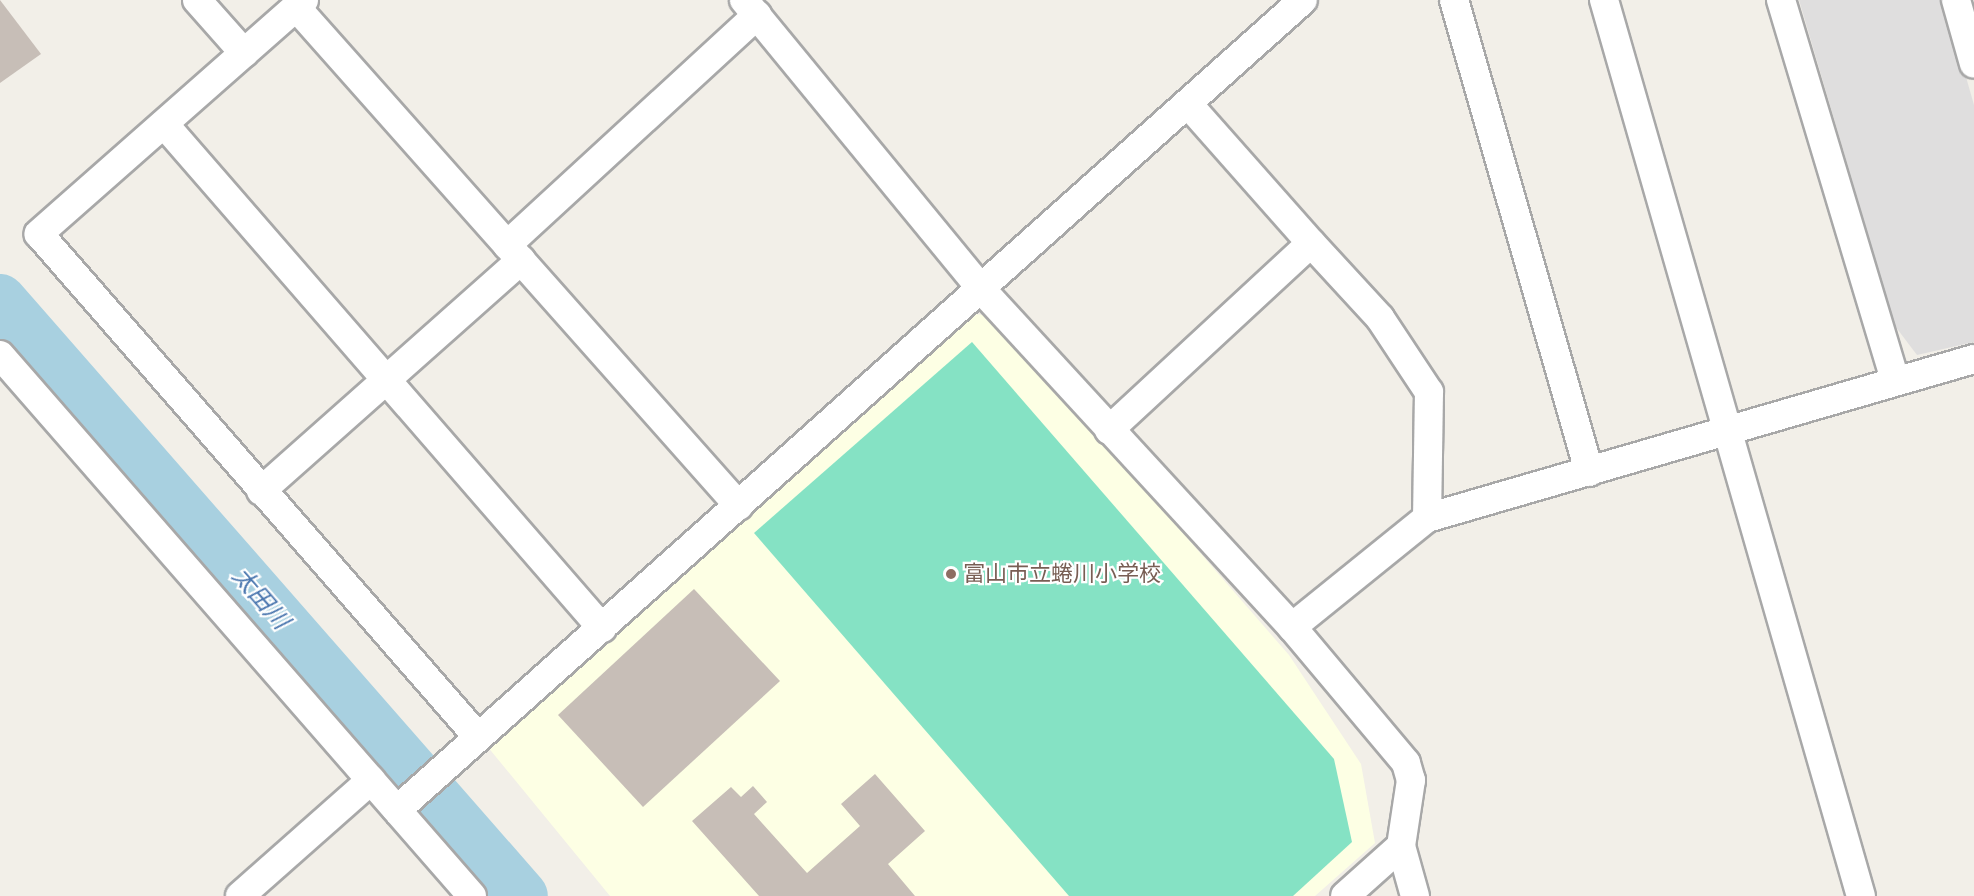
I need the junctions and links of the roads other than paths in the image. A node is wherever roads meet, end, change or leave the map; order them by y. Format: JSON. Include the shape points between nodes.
{"nodes":[{"id":1,"x":197,"y":0,"type":"edge"},
{"id":2,"x":1303,"y":0,"type":"edge"},
{"id":3,"x":1454,"y":0,"type":"edge"},
{"id":4,"x":1604,"y":0,"type":"edge"},
{"id":5,"x":1781,"y":0,"type":"edge"},
{"id":6,"x":1956,"y":0,"type":"edge"},
{"id":7,"x":300,"y":4,"type":"edge"},
{"id":8,"x":750,"y":8,"type":"edge"},
{"id":9,"x":244,"y":53,"type":"junction"},
{"id":10,"x":1974,"y":64,"type":"edge"},
{"id":11,"x":1188,"y":105,"type":"junction"},
{"id":12,"x":164,"y":124,"type":"junction"},
{"id":13,"x":1311,"y":243,"type":"junction"},
{"id":14,"x":514,"y":252,"type":"junction"},
{"id":15,"x":983,"y":291,"type":"junction"},
{"id":16,"x":0,"y":355,"type":"edge"},
{"id":17,"x":1974,"y":359,"type":"edge"},
{"id":18,"x":386,"y":380,"type":"junction"},
{"id":19,"x":1894,"y":380,"type":"junction"},
{"id":20,"x":1109,"y":430,"type":"junction"},
{"id":21,"x":1730,"y":432,"type":"junction"},
{"id":22,"x":1589,"y":471,"type":"junction"},
{"id":23,"x":261,"y":491,"type":"junction"},
{"id":24,"x":739,"y":506,"type":"junction"},
{"id":25,"x":1427,"y":518,"type":"junction"},
{"id":26,"x":1292,"y":627,"type":"junction"},
{"id":27,"x":602,"y":628,"type":"junction"},
{"id":28,"x":477,"y":736,"type":"junction"},
{"id":29,"x":371,"y":780,"type":"junction"},
{"id":30,"x":401,"y":805,"type":"junction"},
{"id":31,"x":1401,"y":846,"type":"junction"},
{"id":32,"x":240,"y":896,"type":"edge"},
{"id":33,"x":472,"y":896,"type":"edge"},
{"id":34,"x":1345,"y":896,"type":"edge"},
{"id":35,"x":1415,"y":896,"type":"edge"},
{"id":36,"x":1861,"y":896,"type":"edge"}],
"edges":[{"from":1,"to":9,"type":"street"},
{"from":2,"to":11,"type":"street"},
{"from":3,"to":22,"type":"street"},
{"from":4,"to":21,"type":"street"},
{"from":5,"to":19,"type":"street"},
{"from":6,"to":10,"type":"street"},
{"from":7,"to":9,"type":"street"},
{"from":7,"to":14,"type":"street"},
{"from":8,"to":14,"type":"street"},
{"from":8,"to":15,"type":"street"},
{"from":9,"to":12,"type":"street"},
{"from":11,"to":13,"type":"street"},
{"from":11,"to":15,"type":"street"},
{"from":12,"to":18,"type":"street"},
{"from":12,"to":23,"type":"street","via":[[39,234]]},
{"from":13,"to":20,"type":"street"},
{"from":13,"to":25,"type":"street","via":[[1380,318],[1429,392]]},
{"from":14,"to":18,"type":"street"},
{"from":14,"to":24,"type":"street"},
{"from":15,"to":20,"type":"street"},
{"from":15,"to":24,"type":"street"},
{"from":16,"to":29,"type":"street"},
{"from":17,"to":19,"type":"street"},
{"from":18,"to":23,"type":"street"},
{"from":18,"to":27,"type":"street"},
{"from":19,"to":21,"type":"street"},
{"from":20,"to":26,"type":"street"},
{"from":21,"to":22,"type":"street"},
{"from":21,"to":36,"type":"street"},
{"from":22,"to":25,"type":"street"},
{"from":23,"to":28,"type":"street"},
{"from":24,"to":27,"type":"street"},
{"from":25,"to":26,"type":"street"},
{"from":26,"to":31,"type":"street","via":[[1406,763],[1412,780]]},
{"from":27,"to":28,"type":"street"},
{"from":28,"to":30,"type":"street"},
{"from":29,"to":30,"type":"street"},
{"from":29,"to":32,"type":"street"},
{"from":30,"to":33,"type":"street"},
{"from":31,"to":34,"type":"street"},
{"from":31,"to":35,"type":"street"}]}
